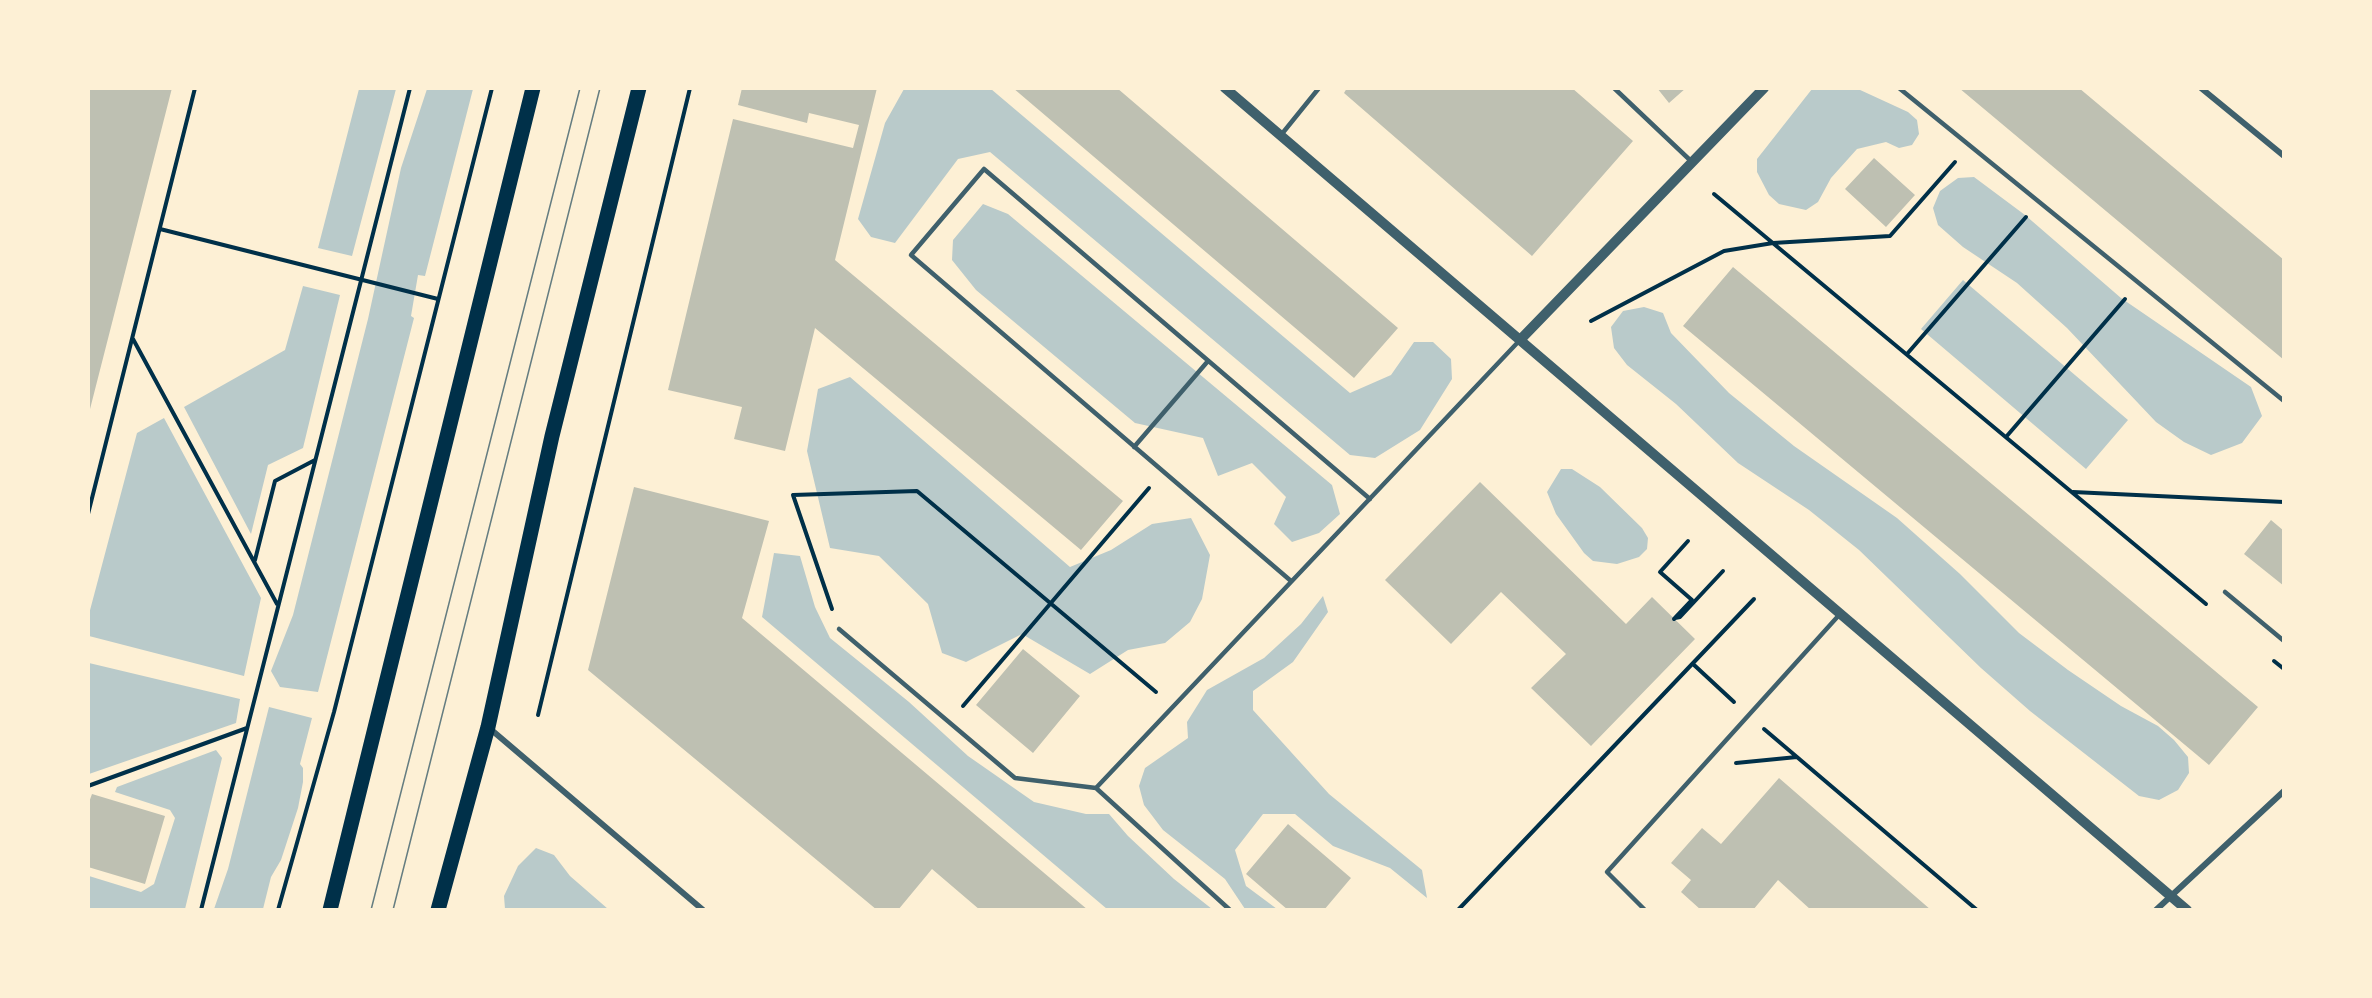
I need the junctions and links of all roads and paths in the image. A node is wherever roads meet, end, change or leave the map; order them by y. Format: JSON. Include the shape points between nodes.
{"nodes":[{"id":1,"x":195,"y":88,"type":"edge"},
{"id":2,"x":410,"y":88,"type":"edge"},
{"id":3,"x":492,"y":88,"type":"edge"},
{"id":4,"x":533,"y":88,"type":"edge"},
{"id":5,"x":639,"y":88,"type":"edge"},
{"id":6,"x":690,"y":88,"type":"edge"},
{"id":7,"x":1225,"y":88,"type":"edge"},
{"id":8,"x":1319,"y":88,"type":"edge"},
{"id":9,"x":1614,"y":88,"type":"edge"},
{"id":10,"x":1764,"y":88,"type":"edge"},
{"id":11,"x":1899,"y":88,"type":"edge"},
{"id":12,"x":2201,"y":88,"type":"edge"},
{"id":13,"x":1280,"y":136,"type":"junction"},
{"id":14,"x":1969,"y":146,"type":"junction"},
{"id":15,"x":2283,"y":156,"type":"edge"},
{"id":16,"x":1692,"y":162,"type":"junction"},
{"id":17,"x":1714,"y":194,"type":"dead end"},
{"id":18,"x":2039,"y":202,"type":"junction"},
{"id":19,"x":160,"y":229,"type":"junction"},
{"id":20,"x":1773,"y":243,"type":"junction"},
{"id":21,"x":362,"y":280,"type":"junction"},
{"id":22,"x":2139,"y":283,"type":"junction"},
{"id":23,"x":438,"y":298,"type":"junction"},
{"id":24,"x":1591,"y":321,"type":"dead end"},
{"id":25,"x":132,"y":339,"type":"junction"},
{"id":26,"x":1520,"y":340,"type":"junction"},
{"id":27,"x":1907,"y":354,"type":"junction"},
{"id":28,"x":1208,"y":361,"type":"junction"},
{"id":29,"x":2283,"y":401,"type":"edge"},
{"id":30,"x":2006,"y":437,"type":"junction"},
{"id":31,"x":1134,"y":447,"type":"junction"},
{"id":32,"x":316,"y":460,"type":"junction"},
{"id":33,"x":1163,"y":471,"type":"junction"},
{"id":34,"x":2072,"y":492,"type":"junction"},
{"id":35,"x":1370,"y":499,"type":"junction"},
{"id":36,"x":2283,"y":502,"type":"edge"},
{"id":37,"x":88,"y":514,"type":"edge"},
{"id":38,"x":1689,"y":541,"type":"dead end"},
{"id":39,"x":255,"y":560,"type":"junction"},
{"id":40,"x":1723,"y":571,"type":"dead end"},
{"id":41,"x":1291,"y":581,"type":"junction"},
{"id":42,"x":2225,"y":592,"type":"dead end"},
{"id":43,"x":1754,"y":599,"type":"dead end"},
{"id":44,"x":1050,"y":604,"type":"junction"},
{"id":45,"x":278,"y":605,"type":"junction"},
{"id":46,"x":2210,"y":607,"type":"dead end"},
{"id":47,"x":1840,"y":614,"type":"junction"},
{"id":48,"x":839,"y":629,"type":"joint"},
{"id":49,"x":2283,"y":641,"type":"edge"},
{"id":50,"x":2265,"y":653,"type":"dead end"},
{"id":51,"x":1692,"y":664,"type":"junction"},
{"id":52,"x":2283,"y":669,"type":"edge"},
{"id":53,"x":1172,"y":706,"type":"junction"},
{"id":54,"x":538,"y":715,"type":"dead end"},
{"id":55,"x":1748,"y":715,"type":"junction"},
{"id":56,"x":949,"y":722,"type":"junction"},
{"id":57,"x":488,"y":727,"type":"junction"},
{"id":58,"x":248,"y":728,"type":"junction"},
{"id":59,"x":1798,"y":757,"type":"junction"},
{"id":60,"x":1701,"y":767,"type":"junction"},
{"id":61,"x":88,"y":786,"type":"edge"},
{"id":62,"x":1095,"y":788,"type":"junction"},
{"id":63,"x":2283,"y":791,"type":"edge"},
{"id":64,"x":2171,"y":896,"type":"junction"},
{"id":65,"x":201,"y":909,"type":"edge"},
{"id":66,"x":278,"y":909,"type":"edge"},
{"id":67,"x":330,"y":909,"type":"edge"},
{"id":68,"x":438,"y":909,"type":"edge"},
{"id":69,"x":703,"y":909,"type":"edge"},
{"id":70,"x":1230,"y":909,"type":"edge"},
{"id":71,"x":1458,"y":909,"type":"edge"},
{"id":72,"x":1645,"y":909,"type":"edge"},
{"id":73,"x":1977,"y":909,"type":"edge"},
{"id":74,"x":2156,"y":909,"type":"edge"},
{"id":75,"x":2187,"y":909,"type":"edge"}],
"edges":[{"from":1,"to":19,"type":"path"},
{"from":2,"to":21,"type":"path"},
{"from":3,"to":23,"type":"path"},
{"from":4,"to":67,"type":"main road"},
{"from":5,"to":57,"type":"main road","via":[[552,436]]},
{"from":6,"to":54,"type":"path"},
{"from":7,"to":13,"type":"street"},
{"from":8,"to":13,"type":"lane"},
{"from":9,"to":16,"type":"lane"},
{"from":10,"to":16,"type":"street"},
{"from":11,"to":14,"type":"lane"},
{"from":12,"to":15,"type":"street"},
{"from":13,"to":26,"type":"street"},
{"from":14,"to":18,"type":"lane"},
{"from":14,"to":20,"type":"path","via":[[1890,236]]},
{"from":16,"to":26,"type":"street"},
{"from":17,"to":20,"type":"path"},
{"from":18,"to":22,"type":"lane"},
{"from":18,"to":27,"type":"path"},
{"from":19,"to":21,"type":"path"},
{"from":19,"to":25,"type":"path"},
{"from":20,"to":24,"type":"path","via":[[1724,251]]},
{"from":20,"to":27,"type":"path"},
{"from":21,"to":23,"type":"path"},
{"from":21,"to":32,"type":"path"},
{"from":22,"to":29,"type":"lane"},
{"from":22,"to":30,"type":"path"},
{"from":23,"to":66,"type":"path","via":[[328,735]]},
{"from":25,"to":37,"type":"path"},
{"from":25,"to":39,"type":"path"},
{"from":26,"to":35,"type":"lane"},
{"from":26,"to":47,"type":"street"},
{"from":27,"to":30,"type":"path"},
{"from":28,"to":31,"type":"lane"},
{"from":28,"to":31,"type":"lane","via":[[984,169],[911,255]]},
{"from":28,"to":35,"type":"lane"},
{"from":30,"to":34,"type":"path"},
{"from":31,"to":33,"type":"lane"},
{"from":32,"to":39,"type":"path","via":[[275,481]]},
{"from":32,"to":45,"type":"path"},
{"from":33,"to":41,"type":"lane"},
{"from":33,"to":44,"type":"path"},
{"from":34,"to":36,"type":"path"},
{"from":34,"to":46,"type":"path"},
{"from":35,"to":41,"type":"lane"},
{"from":38,"to":40,"type":"path","via":[[1660,572],[1692,600],[1674,619]]},
{"from":39,"to":45,"type":"path"},
{"from":41,"to":53,"type":"lane"},
{"from":42,"to":49,"type":"lane"},
{"from":43,"to":51,"type":"path"},
{"from":44,"to":48,"type":"path","via":[[916,491],[793,495]]},
{"from":44,"to":53,"type":"path"},
{"from":44,"to":56,"type":"path"},
{"from":45,"to":58,"type":"path"},
{"from":47,"to":55,"type":"lane"},
{"from":47,"to":64,"type":"street"},
{"from":48,"to":56,"type":"lane"},
{"from":50,"to":52,"type":"path"},
{"from":51,"to":55,"type":"path"},
{"from":51,"to":71,"type":"path"},
{"from":53,"to":62,"type":"lane"},
{"from":55,"to":59,"type":"path"},
{"from":55,"to":60,"type":"lane"},
{"from":56,"to":62,"type":"lane","via":[[1015,778]]},
{"from":57,"to":68,"type":"main road"},
{"from":57,"to":69,"type":"street"},
{"from":58,"to":61,"type":"path"},
{"from":58,"to":65,"type":"path"},
{"from":59,"to":60,"type":"path"},
{"from":59,"to":73,"type":"path"},
{"from":60,"to":72,"type":"lane","via":[[1607,872]]},
{"from":62,"to":70,"type":"lane"},
{"from":63,"to":64,"type":"street"},
{"from":64,"to":74,"type":"street"},
{"from":64,"to":75,"type":"street"}]}
